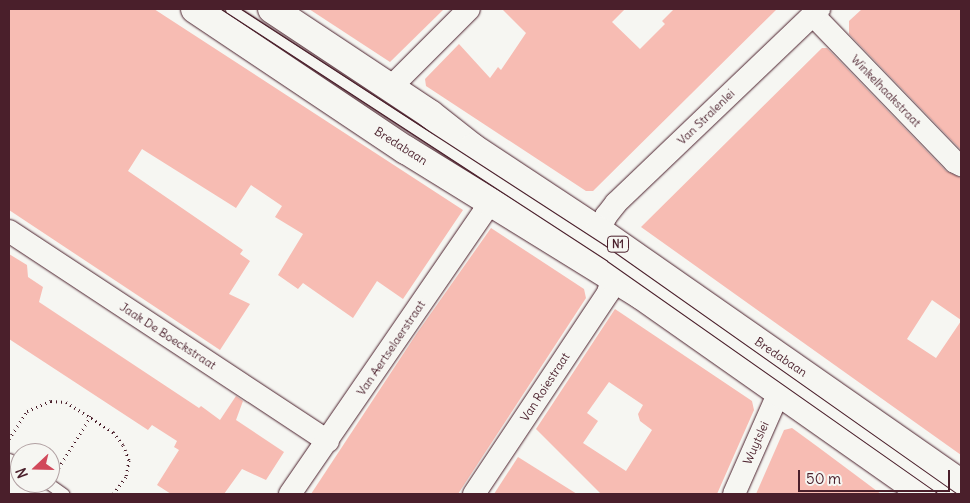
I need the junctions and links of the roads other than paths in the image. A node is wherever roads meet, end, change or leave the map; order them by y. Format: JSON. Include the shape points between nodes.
{"nodes":[{"id":1,"x":195,"y":9,"type":"edge"},
{"id":2,"x":231,"y":9,"type":"edge"},
{"id":3,"x":272,"y":9,"type":"edge"},
{"id":4,"x":470,"y":9,"type":"edge"},
{"id":5,"x":816,"y":12,"type":"edge"},
{"id":6,"x":391,"y":87,"type":"junction"},
{"id":7,"x":961,"y":165,"type":"edge"},
{"id":8,"x":491,"y":202,"type":"junction"},
{"id":9,"x":9,"y":231,"type":"edge"},
{"id":10,"x":605,"y":254,"type":"junction"},
{"id":11,"x":779,"y":392,"type":"junction"},
{"id":12,"x":328,"y":442,"type":"junction"},
{"id":13,"x":961,"y":484,"type":"edge"},
{"id":14,"x":290,"y":494,"type":"edge"},
{"id":15,"x":474,"y":494,"type":"edge"},
{"id":16,"x":734,"y":494,"type":"edge"},
{"id":17,"x":924,"y":494,"type":"edge"},
{"id":18,"x":949,"y":494,"type":"edge"}],
"edges":[{"from":1,"to":8,"type":"main road","name":"Bredabaan","number":"N1","via":[[398,145]]},
{"from":2,"to":10,"type":"lane","name":"Bredabaan"},
{"from":3,"to":6,"type":"main road","name":"Bredabaan","number":"N1"},
{"from":4,"to":6,"type":"street"},
{"from":5,"to":7,"type":"street","name":"Winkelhaakstraat","via":[[954,162]]},
{"from":5,"to":10,"type":"street","name":"Van Stralenlei","via":[[616,203]]},
{"from":6,"to":10,"type":"main road","name":"Bredabaan","number":"N1"},
{"from":8,"to":10,"type":"main road","name":"Bredabaan","number":"N1"},
{"from":8,"to":12,"type":"street","name":"Van Aertselaerstraat"},
{"from":9,"to":12,"type":"street","name":"Jaak De Boeckstraat"},
{"from":10,"to":11,"type":"main road","name":"Bredabaan","number":"N1"},
{"from":10,"to":13,"type":"main road","name":"Bredabaan","number":"N1"},
{"from":10,"to":15,"type":"street","name":"Van Roiestraat","via":[[608,293]]},
{"from":10,"to":18,"type":"lane","name":"Bredabaan"},
{"from":11,"to":16,"type":"street","name":"Wuytslei"},
{"from":11,"to":17,"type":"main road","name":"Bredabaan","number":"N1"},
{"from":12,"to":14,"type":"street","name":"Van Aertselaerstraat"}]}
